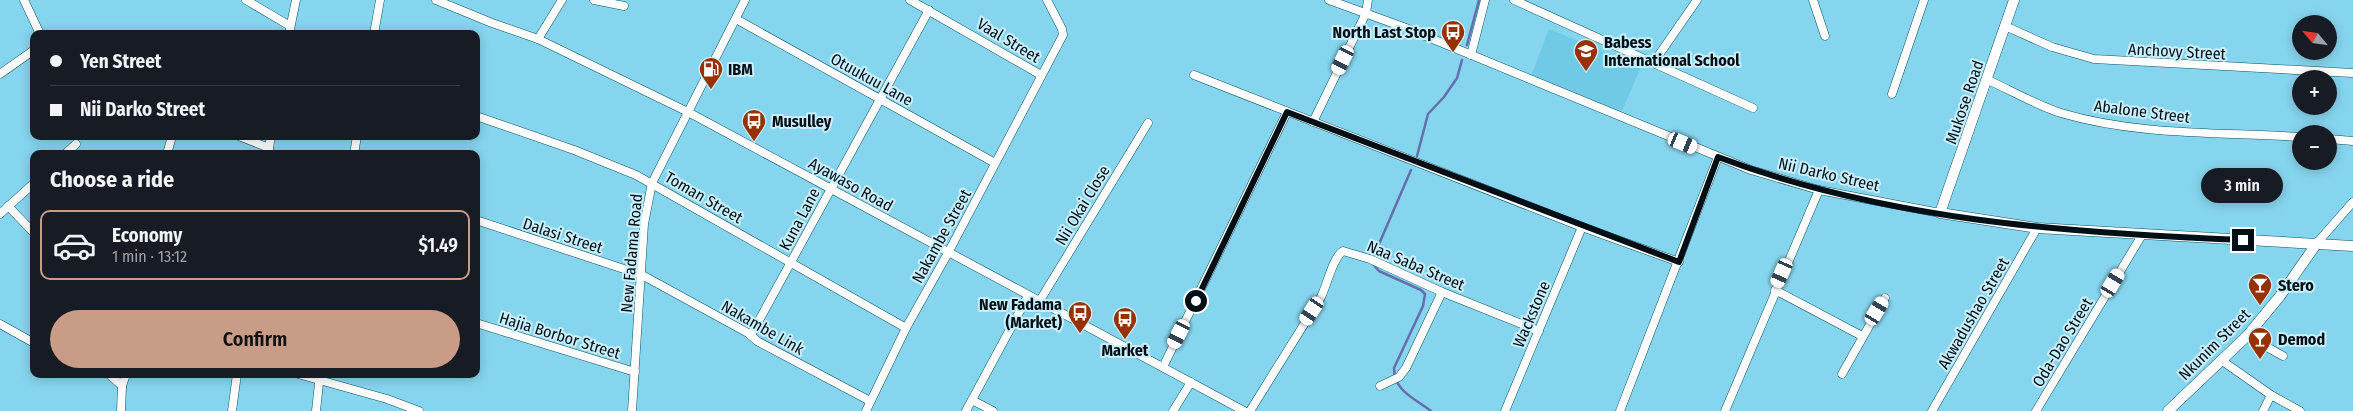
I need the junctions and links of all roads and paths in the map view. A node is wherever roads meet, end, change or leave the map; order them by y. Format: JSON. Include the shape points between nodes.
{"nodes":[{"id":1,"x":24,"y":0,"type":"edge"},
{"id":2,"x":246,"y":0,"type":"edge"},
{"id":3,"x":296,"y":0,"type":"edge"},
{"id":4,"x":380,"y":0,"type":"edge"},
{"id":5,"x":436,"y":0,"type":"edge"},
{"id":6,"x":562,"y":0,"type":"edge"},
{"id":7,"x":594,"y":0,"type":"edge"},
{"id":8,"x":745,"y":0,"type":"edge"},
{"id":9,"x":910,"y":0,"type":"edge"},
{"id":10,"x":1047,"y":0,"type":"edge"},
{"id":11,"x":1330,"y":0,"type":"edge"},
{"id":12,"x":1368,"y":0,"type":"edge"},
{"id":13,"x":1485,"y":0,"type":"edge"},
{"id":14,"x":1516,"y":0,"type":"edge"},
{"id":15,"x":1697,"y":0,"type":"edge"},
{"id":16,"x":1812,"y":0,"type":"edge"},
{"id":17,"x":1924,"y":0,"type":"edge"},
{"id":18,"x":2014,"y":0,"type":"edge"},
{"id":19,"x":624,"y":6,"type":"dead end"},
{"id":20,"x":929,"y":10,"type":"junction"},
{"id":21,"x":1366,"y":13,"type":"junction"},
{"id":22,"x":736,"y":19,"type":"junction"},
{"id":23,"x":2005,"y":26,"type":"junction"},
{"id":24,"x":38,"y":30,"type":"edge"},
{"id":25,"x":290,"y":30,"type":"edge"},
{"id":26,"x":375,"y":30,"type":"edge"},
{"id":27,"x":1824,"y":36,"type":"dead end"},
{"id":28,"x":538,"y":39,"type":"junction"},
{"id":29,"x":30,"y":53,"type":"edge"},
{"id":30,"x":1469,"y":54,"type":"junction"},
{"id":31,"x":1654,"y":62,"type":"junction"},
{"id":32,"x":2353,"y":73,"type":"edge"},
{"id":33,"x":0,"y":74,"type":"edge"},
{"id":34,"x":1041,"y":75,"type":"junction"},
{"id":35,"x":1194,"y":75,"type":"dead end"},
{"id":36,"x":1988,"y":80,"type":"junction"},
{"id":37,"x":1892,"y":94,"type":"dead end"},
{"id":38,"x":880,"y":99,"type":"junction"},
{"id":39,"x":1753,"y":108,"type":"dead end"},
{"id":40,"x":688,"y":112,"type":"junction"},
{"id":41,"x":1287,"y":112,"type":"junction"},
{"id":42,"x":480,"y":117,"type":"edge"},
{"id":43,"x":1313,"y":122,"type":"junction"},
{"id":44,"x":1148,"y":123,"type":"dead end"},
{"id":45,"x":2292,"y":137,"type":"edge"},
{"id":46,"x":247,"y":140,"type":"edge"},
{"id":47,"x":2337,"y":140,"type":"edge"},
{"id":48,"x":2353,"y":141,"type":"edge"},
{"id":49,"x":76,"y":144,"type":"dead end"},
{"id":50,"x":69,"y":150,"type":"edge"},
{"id":51,"x":267,"y":150,"type":"edge"},
{"id":52,"x":1718,"y":157,"type":"junction"},
{"id":53,"x":995,"y":164,"type":"junction"},
{"id":54,"x":652,"y":183,"type":"junction"},
{"id":55,"x":30,"y":187,"type":"edge"},
{"id":56,"x":831,"y":189,"type":"junction"},
{"id":57,"x":1819,"y":190,"type":"junction"},
{"id":58,"x":2353,"y":202,"type":"edge"},
{"id":59,"x":8,"y":206,"type":"junction"},
{"id":60,"x":1940,"y":213,"type":"junction"},
{"id":61,"x":0,"y":214,"type":"edge"},
{"id":62,"x":480,"y":221,"type":"edge"},
{"id":63,"x":1582,"y":227,"type":"junction"},
{"id":64,"x":2037,"y":228,"type":"junction"},
{"id":65,"x":30,"y":229,"type":"edge"},
{"id":66,"x":2142,"y":235,"type":"junction"},
{"id":67,"x":2317,"y":243,"type":"junction"},
{"id":68,"x":2353,"y":246,"type":"edge"},
{"id":69,"x":948,"y":253,"type":"junction"},
{"id":70,"x":791,"y":262,"type":"junction"},
{"id":71,"x":1679,"y":262,"type":"junction"},
{"id":72,"x":642,"y":275,"type":"junction"},
{"id":73,"x":1775,"y":290,"type":"junction"},
{"id":74,"x":1442,"y":292,"type":"junction"},
{"id":75,"x":1028,"y":296,"type":"junction"},
{"id":76,"x":1885,"y":298,"type":"dead end"},
{"id":77,"x":1039,"y":302,"type":"junction"},
{"id":78,"x":0,"y":324,"type":"edge"},
{"id":79,"x":480,"y":324,"type":"edge"},
{"id":80,"x":906,"y":328,"type":"junction"},
{"id":81,"x":1539,"y":331,"type":"junction"},
{"id":82,"x":751,"y":335,"type":"junction"},
{"id":83,"x":1862,"y":336,"type":"junction"},
{"id":84,"x":2247,"y":336,"type":"junction"},
{"id":85,"x":30,"y":341,"type":"edge"},
{"id":86,"x":2283,"y":356,"type":"dead end"},
{"id":87,"x":2221,"y":360,"type":"junction"},
{"id":88,"x":1163,"y":367,"type":"junction"},
{"id":89,"x":635,"y":372,"type":"junction"},
{"id":90,"x":1842,"y":374,"type":"dead end"},
{"id":91,"x":113,"y":378,"type":"edge"},
{"id":92,"x":125,"y":378,"type":"edge"},
{"id":93,"x":236,"y":378,"type":"edge"},
{"id":94,"x":319,"y":378,"type":"edge"},
{"id":95,"x":322,"y":378,"type":"edge"},
{"id":96,"x":1190,"y":382,"type":"junction"},
{"id":97,"x":122,"y":386,"type":"junction"},
{"id":98,"x":1380,"y":386,"type":"dead end"},
{"id":99,"x":2271,"y":395,"type":"junction"},
{"id":100,"x":972,"y":400,"type":"junction"},
{"id":101,"x":870,"y":401,"type":"junction"},
{"id":102,"x":120,"y":411,"type":"edge"},
{"id":103,"x":232,"y":411,"type":"edge"},
{"id":104,"x":316,"y":411,"type":"edge"},
{"id":105,"x":420,"y":411,"type":"edge"},
{"id":106,"x":632,"y":411,"type":"edge"},
{"id":107,"x":866,"y":411,"type":"edge"},
{"id":108,"x":966,"y":411,"type":"edge"},
{"id":109,"x":993,"y":411,"type":"edge"},
{"id":110,"x":1173,"y":411,"type":"edge"},
{"id":111,"x":1244,"y":411,"type":"edge"},
{"id":112,"x":1250,"y":411,"type":"edge"},
{"id":113,"x":1505,"y":411,"type":"edge"},
{"id":114,"x":1620,"y":411,"type":"edge"},
{"id":115,"x":1725,"y":411,"type":"edge"},
{"id":116,"x":1932,"y":411,"type":"edge"},
{"id":117,"x":2036,"y":411,"type":"edge"},
{"id":118,"x":2168,"y":411,"type":"edge"},
{"id":119,"x":2262,"y":411,"type":"edge"},
{"id":120,"x":2300,"y":411,"type":"edge"}],
"edges":[{"from":1,"to":24,"type":"street"},
{"from":2,"to":25,"type":"street"},
{"from":3,"to":25,"type":"street"},
{"from":4,"to":26,"type":"street"},
{"from":5,"to":28,"type":"street","name":"Ayawaso Road"},
{"from":6,"to":28,"type":"street"},
{"from":7,"to":19,"type":"street"},
{"from":8,"to":22,"type":"street","name":"New Fadama Road"},
{"from":9,"to":20,"type":"street","name":"Vaal Street"},
{"from":10,"to":34,"type":"street","name":"Nakambe Street","via":[[1063,32]]},
{"from":11,"to":21,"type":"street","name":"Nii Darko Street"},
{"from":12,"to":21,"type":"street"},
{"from":13,"to":30,"type":"street"},
{"from":14,"to":31,"type":"street"},
{"from":15,"to":31,"type":"street"},
{"from":16,"to":27,"type":"street"},
{"from":17,"to":37,"type":"street"},
{"from":18,"to":23,"type":"street","name":"Mukose Road"},
{"from":20,"to":34,"type":"street","name":"Vaal Street"},
{"from":20,"to":38,"type":"street","name":"Kuna Lane"},
{"from":21,"to":30,"type":"street","name":"Nii Darko Street"},
{"from":21,"to":43,"type":"street"},
{"from":22,"to":38,"type":"street","name":"Otuukuu Lane"},
{"from":22,"to":40,"type":"street","name":"New Fadama Road"},
{"from":23,"to":32,"type":"street","name":"Anchovy Street","via":[[2052,47],[2094,59]]},
{"from":23,"to":36,"type":"street","name":"Mukose Road"},
{"from":28,"to":40,"type":"street","name":"Ayawaso Road"},
{"from":29,"to":33,"type":"street"},
{"from":30,"to":52,"type":"street","name":"Nii Darko Street"},
{"from":31,"to":39,"type":"street"},
{"from":34,"to":53,"type":"street","name":"Nakambe Street"},
{"from":35,"to":41,"type":"street"},
{"from":36,"to":45,"type":"street","name":"Abalone Street","via":[[2059,112],[2093,120],[2159,130]]},
{"from":36,"to":60,"type":"street","name":"Mukose Road"},
{"from":38,"to":53,"type":"street","name":"Otuukuu Lane"},
{"from":38,"to":56,"type":"street","name":"Kuna Lane"},
{"from":40,"to":54,"type":"street","name":"New Fadama Road"},
{"from":40,"to":56,"type":"street","name":"Ayawaso Road"},
{"from":41,"to":43,"type":"street"},
{"from":41,"to":88,"type":"street"},
{"from":42,"to":54,"type":"street","name":"Toman Street","via":[[615,166]]},
{"from":43,"to":63,"type":"street"},
{"from":44,"to":77,"type":"street","name":"Nii Okai Close"},
{"from":46,"to":51,"type":"street"},
{"from":47,"to":48,"type":"street"},
{"from":49,"to":50,"type":"street"},
{"from":52,"to":57,"type":"street","name":"Nii Darko Street"},
{"from":52,"to":71,"type":"street"},
{"from":53,"to":69,"type":"street","name":"Nakambe Street"},
{"from":54,"to":70,"type":"street","name":"Toman Street"},
{"from":54,"to":72,"type":"street","name":"New Fadama Road","via":[[644,224]]},
{"from":55,"to":59,"type":"street"},
{"from":56,"to":69,"type":"street","name":"Ayawaso Road"},
{"from":56,"to":70,"type":"street","name":"Kuna Lane"},
{"from":57,"to":60,"type":"street","name":"Nii Darko Street"},
{"from":57,"to":73,"type":"street"},
{"from":58,"to":67,"type":"street","name":"Nkunim Street"},
{"from":59,"to":61,"type":"street"},
{"from":59,"to":65,"type":"street"},
{"from":60,"to":64,"type":"street","name":"Nii Darko Street"},
{"from":62,"to":72,"type":"street","name":"Dalasi Street"},
{"from":63,"to":71,"type":"street"},
{"from":63,"to":81,"type":"street","name":"Wackstone"},
{"from":64,"to":66,"type":"street","name":"Nii Darko Street"},
{"from":64,"to":116,"type":"street","name":"Akwadushao Street"},
{"from":66,"to":67,"type":"street","name":"Nii Darko Street"},
{"from":66,"to":117,"type":"street","name":"Oda-Dao Street"},
{"from":67,"to":68,"type":"street","name":"Nii Darko Street"},
{"from":67,"to":84,"type":"street","name":"Nkunim Street"},
{"from":69,"to":75,"type":"street","name":"Ayawaso Road"},
{"from":69,"to":80,"type":"street","name":"Nakambe Street"},
{"from":70,"to":80,"type":"street","name":"Toman Street"},
{"from":70,"to":82,"type":"street","name":"Kuna Lane"},
{"from":71,"to":114,"type":"street"},
{"from":72,"to":82,"type":"street","name":"Nakambe Link"},
{"from":72,"to":89,"type":"street","name":"New Fadama Road"},
{"from":73,"to":83,"type":"street"},
{"from":73,"to":115,"type":"street"},
{"from":74,"to":81,"type":"street","name":"Naa Saba Street"},
{"from":74,"to":98,"type":"street","via":[[1406,368]]},
{"from":74,"to":112,"type":"street","name":"Naa Saba Street","via":[[1373,260],[1340,252],[1321,297]]},
{"from":75,"to":77,"type":"street","name":"Ayawaso Road"},
{"from":75,"to":100,"type":"street"},
{"from":76,"to":83,"type":"street"},
{"from":77,"to":88,"type":"street","name":"Ayawaso Road"},
{"from":78,"to":85,"type":"street"},
{"from":79,"to":89,"type":"street","name":"Hajia Borbor Street"},
{"from":80,"to":101,"type":"street","name":"Nakambe Street"},
{"from":81,"to":113,"type":"street","name":"Wackstone"},
{"from":82,"to":101,"type":"street","name":"Nakambe Link"},
{"from":83,"to":90,"type":"street"},
{"from":84,"to":86,"type":"street"},
{"from":84,"to":87,"type":"street","name":"Nkunim Street"},
{"from":87,"to":99,"type":"street"},
{"from":87,"to":118,"type":"street","name":"Nkunim Street"},
{"from":88,"to":96,"type":"street","name":"Ayawaso Road"},
{"from":89,"to":106,"type":"street","name":"New Fadama Road"},
{"from":91,"to":97,"type":"street"},
{"from":92,"to":97,"type":"street"},
{"from":93,"to":103,"type":"street"},
{"from":94,"to":104,"type":"street"},
{"from":95,"to":105,"type":"street"},
{"from":96,"to":110,"type":"street"},
{"from":96,"to":111,"type":"street","name":"Ayawaso Road"},
{"from":97,"to":102,"type":"street"},
{"from":99,"to":119,"type":"street"},
{"from":99,"to":120,"type":"street"},
{"from":100,"to":108,"type":"street"},
{"from":100,"to":109,"type":"street"},
{"from":101,"to":107,"type":"street","name":"Nakambe Street"}]}
